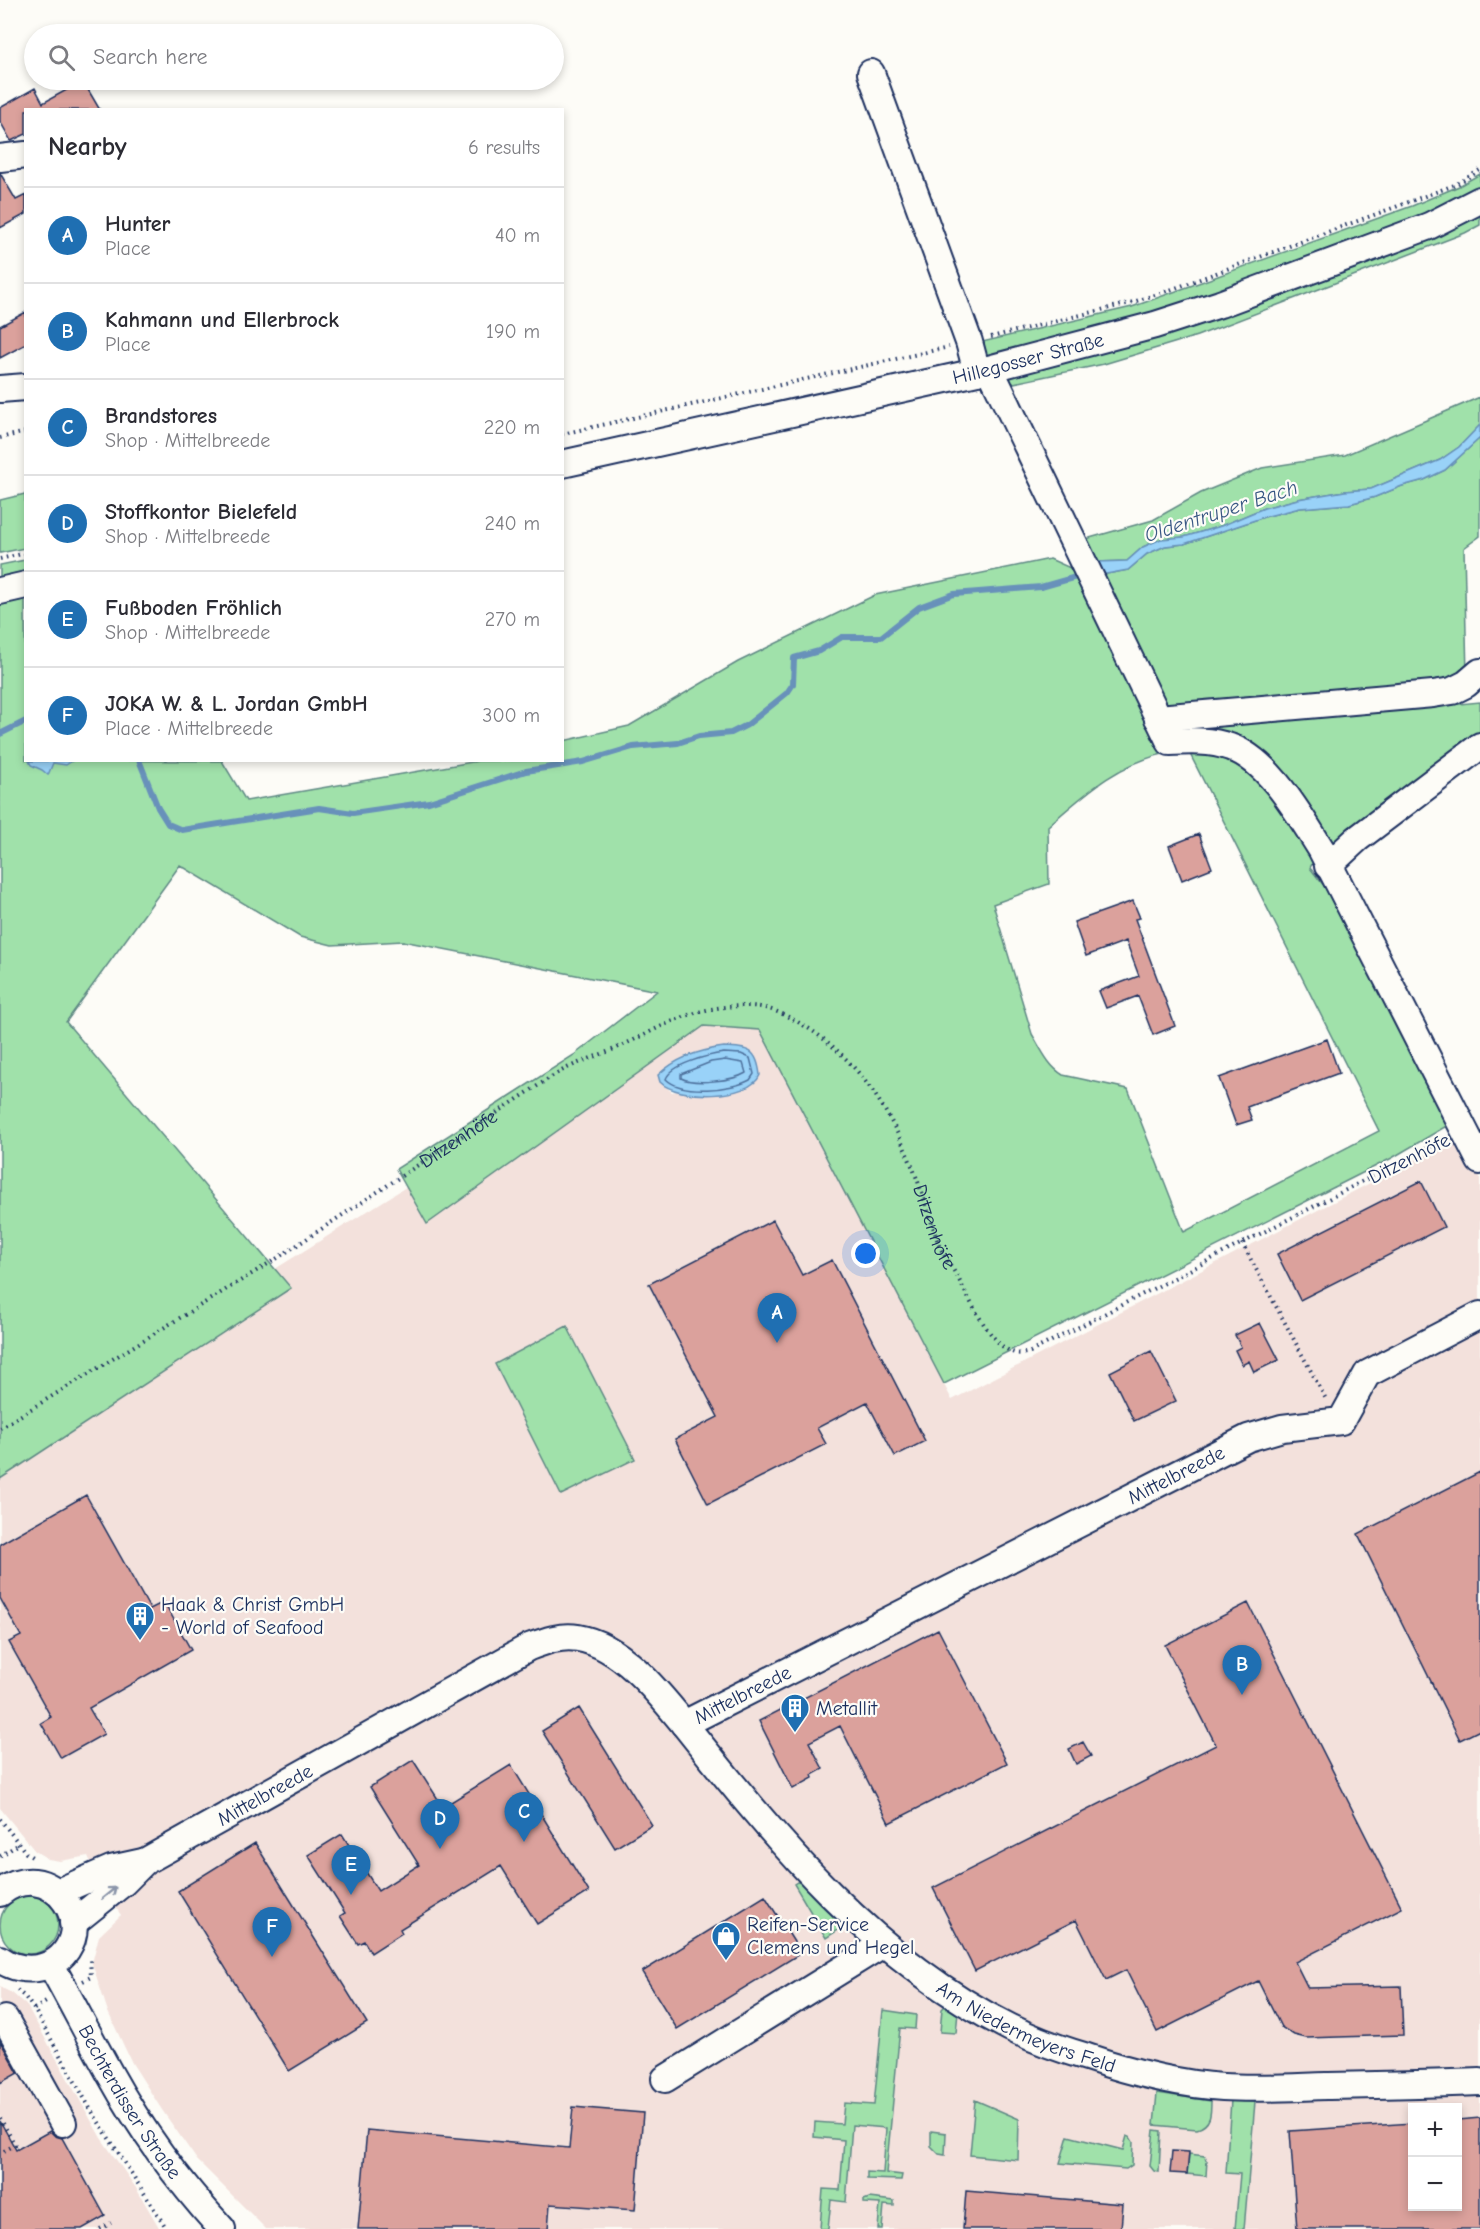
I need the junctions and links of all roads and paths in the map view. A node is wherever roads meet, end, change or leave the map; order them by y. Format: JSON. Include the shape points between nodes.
{"nodes":[{"id":1,"x":871,"y":73,"type":"dead end"},
{"id":2,"x":24,"y":155,"type":"edge"},
{"id":3,"x":0,"y":158,"type":"edge"},
{"id":4,"x":1480,"y":170,"type":"edge"},
{"id":5,"x":1480,"y":200,"type":"edge"},
{"id":6,"x":969,"y":342,"type":"junction"},
{"id":7,"x":983,"y":370,"type":"junction"},
{"id":8,"x":24,"y":387,"type":"edge"},
{"id":9,"x":0,"y":389,"type":"edge"},
{"id":10,"x":24,"y":432,"type":"edge"},
{"id":11,"x":564,"y":434,"type":"edge"},
{"id":12,"x":0,"y":438,"type":"edge"},
{"id":13,"x":564,"y":464,"type":"edge"},
{"id":14,"x":24,"y":553,"type":"edge"},
{"id":15,"x":0,"y":559,"type":"edge"},
{"id":16,"x":24,"y":585,"type":"edge"},
{"id":17,"x":0,"y":591,"type":"edge"},
{"id":18,"x":1480,"y":672,"type":"edge"},
{"id":19,"x":1158,"y":718,"type":"junction"},
{"id":20,"x":1480,"y":746,"type":"edge"},
{"id":21,"x":1328,"y":866,"type":"junction"},
{"id":22,"x":1464,"y":1129,"type":"junction"},
{"id":23,"x":1480,"y":1161,"type":"edge"},
{"id":24,"x":1242,"y":1243,"type":"junction"},
{"id":25,"x":1480,"y":1315,"type":"edge"},
{"id":26,"x":1317,"y":1386,"type":"dead end"},
{"id":27,"x":0,"y":1428,"type":"edge"},
{"id":28,"x":684,"y":1724,"type":"junction"},
{"id":29,"x":19,"y":1844,"type":"dead end"},
{"id":30,"x":0,"y":1856,"type":"edge"},
{"id":31,"x":144,"y":1862,"type":"junction"},
{"id":32,"x":2,"y":1885,"type":"edge"},
{"id":33,"x":58,"y":1892,"type":"junction"},
{"id":34,"x":73,"y":1923,"type":"junction"},
{"id":35,"x":883,"y":1944,"type":"junction"},
{"id":36,"x":0,"y":1959,"type":"edge"},
{"id":37,"x":51,"y":1965,"type":"junction"},
{"id":38,"x":14,"y":1988,"type":"dead end"},
{"id":39,"x":0,"y":2022,"type":"edge"},
{"id":40,"x":665,"y":2079,"type":"dead end"},
{"id":41,"x":1480,"y":2082,"type":"edge"},
{"id":42,"x":0,"y":2118,"type":"edge"},
{"id":43,"x":63,"y":2123,"type":"dead end"},
{"id":44,"x":0,"y":2154,"type":"edge"},
{"id":45,"x":111,"y":2223,"type":"dead end"},
{"id":46,"x":100,"y":2229,"type":"edge"},
{"id":47,"x":166,"y":2229,"type":"edge"},
{"id":48,"x":222,"y":2229,"type":"edge"}],
"edges":[{"from":1,"to":6,"type":"street"},
{"from":2,"to":3,"type":"street"},
{"from":4,"to":6,"type":"path","via":[[1457,184],[1170,290]]},
{"from":5,"to":7,"type":"street","name":"Hillegosser Straße","via":[[1429,226],[1221,304]]},
{"from":6,"to":7,"type":"street"},
{"from":6,"to":11,"type":"path"},
{"from":7,"to":13,"type":"street","name":"Hillegosser Straße"},
{"from":7,"to":19,"type":"street"},
{"from":8,"to":9,"type":"street"},
{"from":10,"to":12,"type":"path"},
{"from":14,"to":15,"type":"path"},
{"from":16,"to":17,"type":"street"},
{"from":18,"to":19,"type":"street","via":[[1452,691],[1433,694]]},
{"from":19,"to":21,"type":"street","name":"Ditzenhöfe","via":[[1170,742],[1229,746],[1262,767],[1295,810]]},
{"from":20,"to":21,"type":"street","via":[[1357,839]]},
{"from":21,"to":22,"type":"street","name":"Ditzenhöfe"},
{"from":22,"to":23,"type":"street"},
{"from":22,"to":24,"type":"path","name":"Ditzenhöfe"},
{"from":24,"to":26,"type":"path"},
{"from":24,"to":27,"type":"path","name":"Ditzenhöfe","via":[[1030,1352],[1018,1354],[1006,1349],[970,1303],[940,1246],[922,1191],[891,1122],[876,1094],[852,1064],[822,1037],[787,1015],[752,1006],[698,1011],[554,1075],[276,1259]]},
{"from":25,"to":28,"type":"street","name":"Mittelbreede","via":[[1367,1374],[1341,1422],[1276,1429],[1248,1438]]},
{"from":28,"to":31,"type":"street","name":"Mittelbreede","via":[[636,1670],[606,1649],[578,1637],[549,1640],[508,1658]]},
{"from":28,"to":35,"type":"street","name":"Am Niedermeyers Feld","via":[[806,1870]]},
{"from":29,"to":30,"type":"path"},
{"from":31,"to":33,"type":"street","via":[[111,1869]]},
{"from":34,"to":31,"type":"street","one_way":true},
{"from":32,"to":33,"type":"street","via":[[42,1883]]},
{"from":33,"to":34,"type":"street","via":[[69,1906]]},
{"from":34,"to":37,"type":"street","via":[[72,1940]]},
{"from":35,"to":40,"type":"street"},
{"from":35,"to":41,"type":"street","name":"Am Niedermeyers Feld","via":[[909,1966],[1009,2028],[1121,2069],[1223,2087]]},
{"from":36,"to":37,"type":"street","via":[[17,1969]]},
{"from":37,"to":48,"type":"street","name":"Bechterdisser Straße","via":[[148,2136]]},
{"from":38,"to":47,"type":"path","via":[[34,2009],[91,2110]]},
{"from":39,"to":43,"type":"street","via":[[5,2019]]},
{"from":42,"to":44,"type":"path","via":[[15,2145]]},
{"from":45,"to":46,"type":"path"}]}
